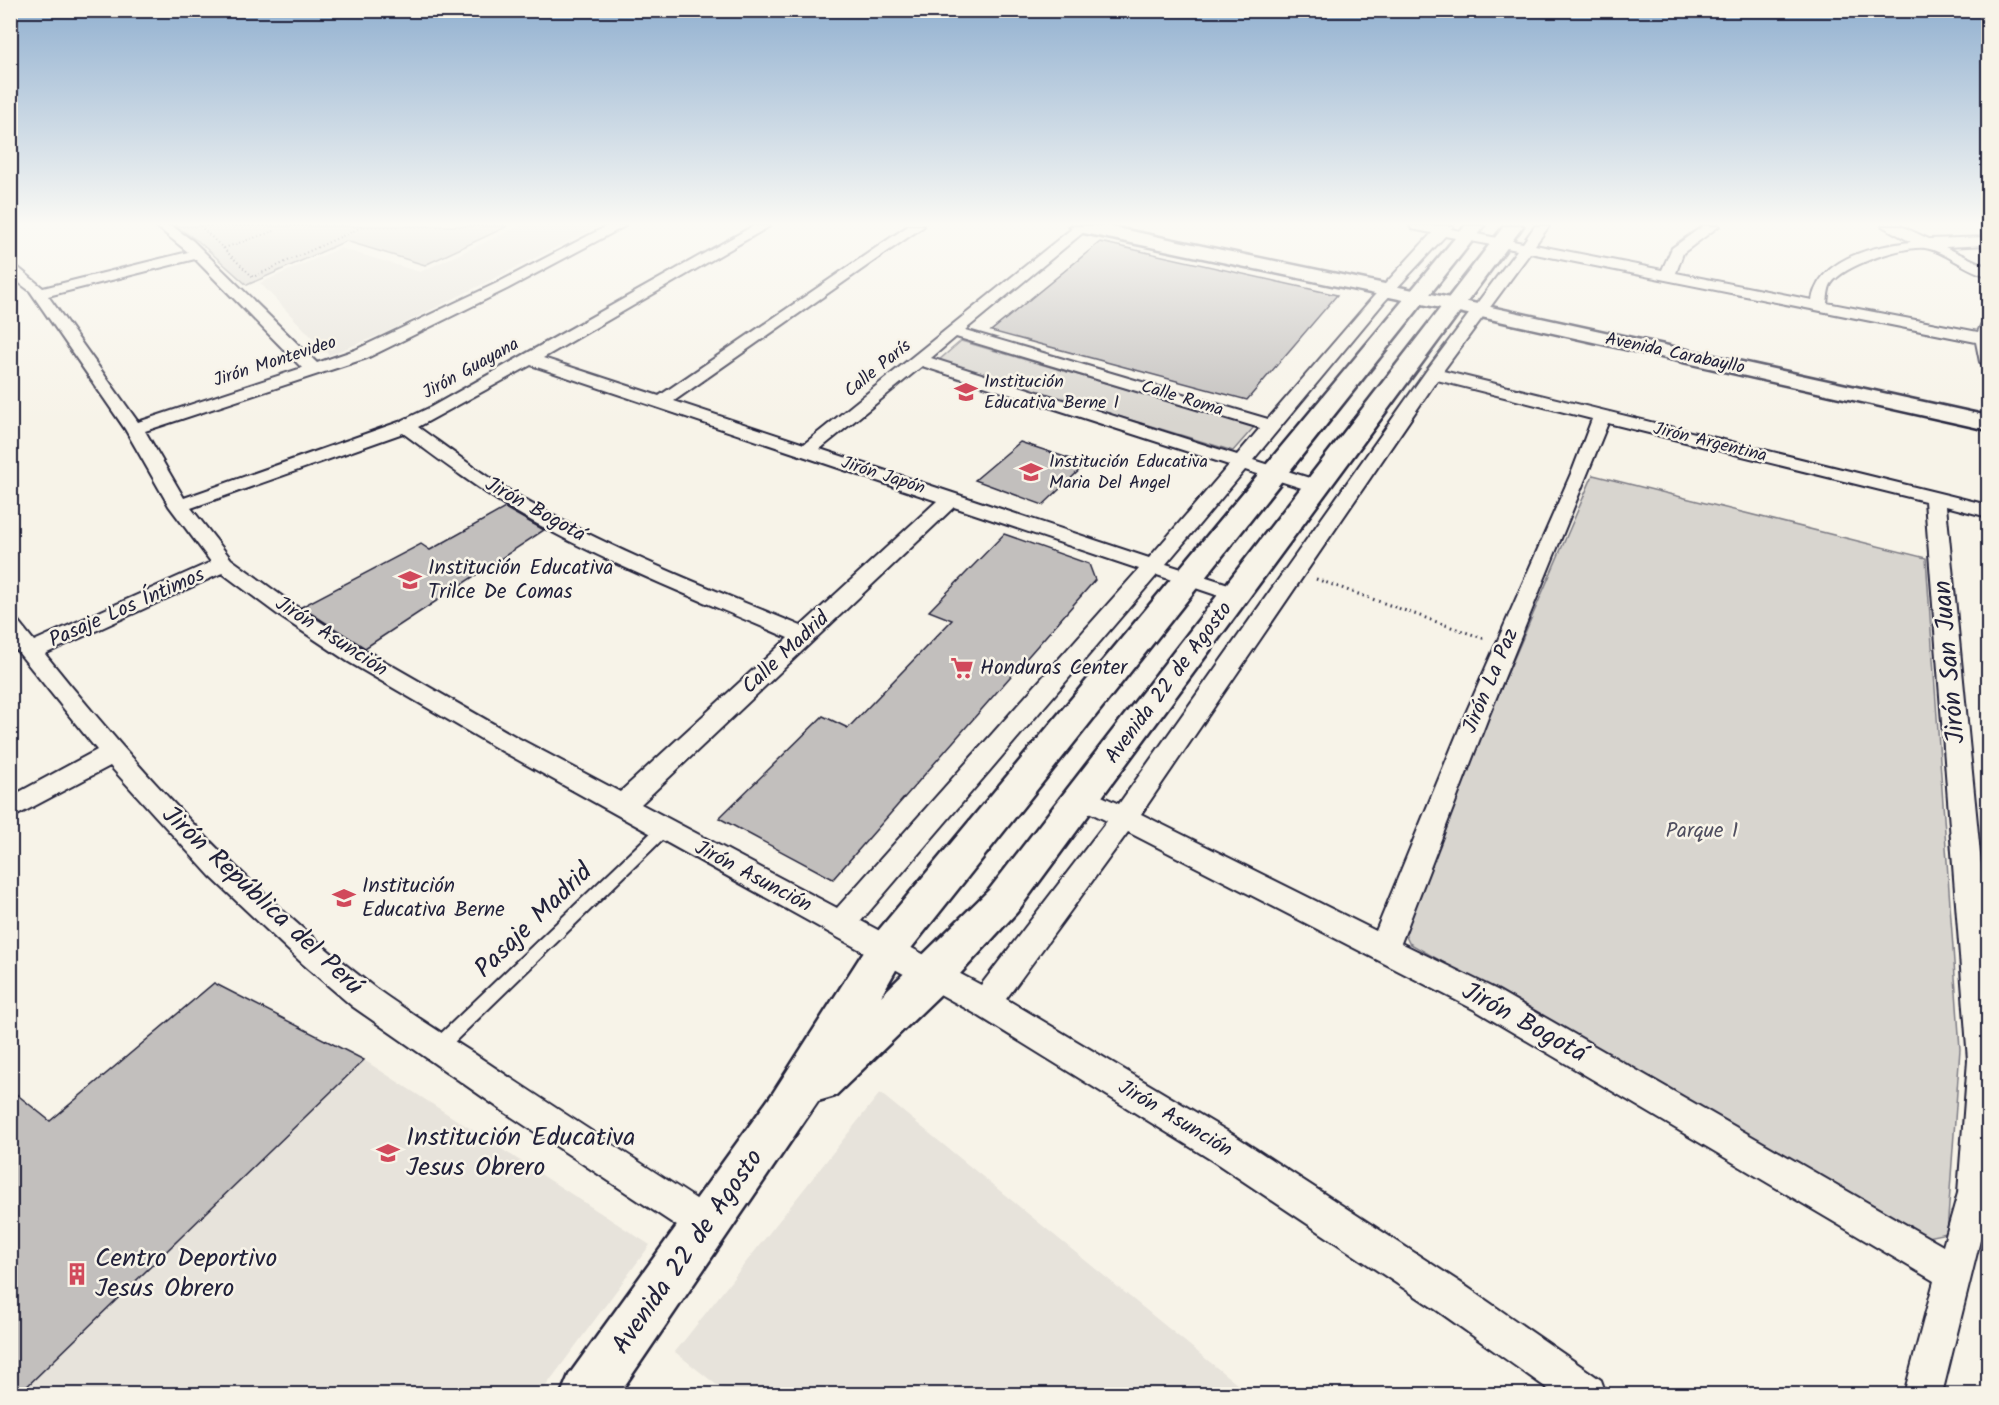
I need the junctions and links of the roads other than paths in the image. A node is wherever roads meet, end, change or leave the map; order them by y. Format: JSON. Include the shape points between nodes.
{"nodes":[{"id":1,"x":49,"y":292,"type":"edge"},
{"id":2,"x":236,"y":292,"type":"edge"},
{"id":3,"x":489,"y":292,"type":"edge"},
{"id":4,"x":649,"y":292,"type":"edge"},
{"id":5,"x":822,"y":292,"type":"edge"},
{"id":6,"x":1003,"y":292,"type":"edge"},
{"id":7,"x":1404,"y":292,"type":"edge"},
{"id":8,"x":1406,"y":292,"type":"edge"},
{"id":9,"x":1430,"y":292,"type":"edge"},
{"id":10,"x":1478,"y":292,"type":"edge"},
{"id":11,"x":1746,"y":292,"type":"edge"},
{"id":12,"x":1823,"y":292,"type":"edge"},
{"id":13,"x":39,"y":294,"type":"joint"},
{"id":14,"x":1472,"y":301,"type":"junction"},
{"id":15,"x":1819,"y":306,"type":"junction"},
{"id":16,"x":955,"y":332,"type":"junction"},
{"id":17,"x":1987,"y":334,"type":"edge"},
{"id":18,"x":531,"y":359,"type":"junction"},
{"id":19,"x":921,"y":360,"type":"junction"},
{"id":20,"x":1989,"y":362,"type":"edge"},
{"id":21,"x":314,"y":370,"type":"junction"},
{"id":22,"x":1433,"y":374,"type":"junction"},
{"id":23,"x":661,"y":402,"type":"junction"},
{"id":24,"x":1989,"y":404,"type":"edge"},
{"id":25,"x":1602,"y":417,"type":"junction"},
{"id":26,"x":1989,"y":423,"type":"edge"},
{"id":27,"x":405,"y":426,"type":"junction"},
{"id":28,"x":1272,"y":426,"type":"junction"},
{"id":29,"x":134,"y":429,"type":"junction"},
{"id":30,"x":806,"y":451,"type":"junction"},
{"id":31,"x":1242,"y":461,"type":"junction"},
{"id":32,"x":1275,"y":473,"type":"junction"},
{"id":33,"x":1315,"y":486,"type":"junction"},
{"id":34,"x":1935,"y":498,"type":"junction"},
{"id":35,"x":951,"y":499,"type":"junction"},
{"id":36,"x":179,"y":506,"type":"junction"},
{"id":37,"x":1989,"y":511,"type":"edge"},
{"id":38,"x":224,"y":564,"type":"junction"},
{"id":39,"x":1153,"y":566,"type":"junction"},
{"id":40,"x":1188,"y":578,"type":"junction"},
{"id":41,"x":1236,"y":594,"type":"junction"},
{"id":42,"x":10,"y":627,"type":"edge"},
{"id":43,"x":805,"y":636,"type":"junction"},
{"id":44,"x":30,"y":652,"type":"junction"},
{"id":45,"x":113,"y":753,"type":"junction"},
{"id":46,"x":1082,"y":797,"type":"junction"},
{"id":47,"x":621,"y":807,"type":"junction"},
{"id":48,"x":10,"y":809,"type":"edge"},
{"id":49,"x":1124,"y":818,"type":"junction"},
{"id":50,"x":663,"y":830,"type":"junction"},
{"id":51,"x":841,"y":924,"type":"junction"},
{"id":52,"x":1384,"y":948,"type":"junction"},
{"id":53,"x":887,"y":949,"type":"junction"},
{"id":54,"x":933,"y":974,"type":"junction"},
{"id":55,"x":985,"y":1003,"type":"junction"},
{"id":56,"x":438,"y":1047,"type":"junction"},
{"id":57,"x":789,"y":1108,"type":"junction"},
{"id":58,"x":707,"y":1226,"type":"junction"},
{"id":59,"x":1954,"y":1272,"type":"junction"},
{"id":60,"x":588,"y":1395,"type":"edge"},
{"id":61,"x":1587,"y":1395,"type":"edge"},
{"id":62,"x":1923,"y":1395,"type":"edge"}],
"edges":[{"from":1,"to":13,"type":"street"},
{"from":2,"to":21,"type":"street"},
{"from":3,"to":21,"type":"street","name":"Jirón Montevideo","via":[[402,336]]},
{"from":4,"to":18,"type":"street","name":"Jirón Guayana"},
{"from":5,"to":23,"type":"street"},
{"from":6,"to":16,"type":"street","name":"Calle París"},
{"from":7,"to":28,"type":"street","name":"Avenida 22 de Agosto"},
{"from":8,"to":32,"type":"main road","name":"Avenida 22 de Agosto"},
{"from":9,"to":14,"type":"main road","name":"Avenida Carabayllo"},
{"from":10,"to":14,"type":"main road","name":"Avenida 22 de Agosto"},
{"from":11,"to":15,"type":"street"},
{"from":12,"to":15,"type":"street"},
{"from":13,"to":29,"type":"street","name":"Jirón Asunción"},
{"from":14,"to":22,"type":"street","name":"Avenida 22 de Agosto"},
{"from":14,"to":24,"type":"main road","name":"Avenida Carabayllo"},
{"from":14,"to":26,"type":"main road","name":"Avenida Carabayllo"},
{"from":14,"to":33,"type":"main road","name":"Avenida 22 de Agosto"},
{"from":15,"to":17,"type":"street"},
{"from":16,"to":19,"type":"street","name":"Calle París"},
{"from":16,"to":28,"type":"street","name":"Calle Roma"},
{"from":17,"to":20,"type":"street"},
{"from":18,"to":23,"type":"street","name":"Jirón Japón"},
{"from":18,"to":27,"type":"street","name":"Jirón Guayana"},
{"from":19,"to":30,"type":"street","name":"Calle París"},
{"from":19,"to":31,"type":"street","name":"Calle Roma"},
{"from":21,"to":29,"type":"street","name":"Jirón Montevideo"},
{"from":22,"to":25,"type":"street","name":"Jirón Argentina"},
{"from":22,"to":49,"type":"street","name":"Avenida 22 de Agosto"},
{"from":23,"to":30,"type":"street","name":"Jirón Japón"},
{"from":25,"to":34,"type":"street","name":"Jirón Argentina"},
{"from":25,"to":52,"type":"street","name":"Jirón La Paz"},
{"from":27,"to":36,"type":"street","name":"Jirón Guayana"},
{"from":27,"to":43,"type":"street","name":"Jirón Bogotá","via":[[494,490],[549,521],[642,567]]},
{"from":28,"to":31,"type":"street","name":"Avenida 22 de Agosto"},
{"from":29,"to":36,"type":"street","name":"Jirón Asunción"},
{"from":30,"to":35,"type":"street","name":"Jirón Japón"},
{"from":31,"to":32,"type":"street","name":"Calle Roma"},
{"from":31,"to":39,"type":"street","name":"Avenida 22 de Agosto"},
{"from":32,"to":33,"type":"street","name":"Calle Roma"},
{"from":32,"to":40,"type":"main road","name":"Avenida 22 de Agosto"},
{"from":33,"to":41,"type":"main road","name":"Avenida 22 de Agosto"},
{"from":34,"to":37,"type":"street","name":"Jirón Argentina"},
{"from":34,"to":59,"type":"street","name":"Jirón San Juan","via":[[1984,1060],[1975,1193]]},
{"from":35,"to":39,"type":"street","name":"Jirón Japón"},
{"from":35,"to":43,"type":"street","name":"Calle Madrid"},
{"from":36,"to":38,"type":"street","name":"Jirón Asunción"},
{"from":38,"to":44,"type":"street","name":"Pasaje Los Íntimos"},
{"from":38,"to":47,"type":"street","name":"Jirón Asunción","via":[[355,655]]},
{"from":39,"to":40,"type":"street","name":"Jirón Japón"},
{"from":39,"to":51,"type":"street","name":"Avenida 22 de Agosto"},
{"from":40,"to":41,"type":"street","name":"Jirón Japón"},
{"from":40,"to":53,"type":"main road","name":"Avenida 22 de Agosto"},
{"from":41,"to":46,"type":"main road","name":"Avenida 22 de Agosto"},
{"from":42,"to":44,"type":"street","name":"Jirón República del Perú"},
{"from":43,"to":47,"type":"street","name":"Calle Madrid"},
{"from":44,"to":45,"type":"street","name":"Jirón República del Perú"},
{"from":45,"to":48,"type":"street"},
{"from":45,"to":56,"type":"street","name":"Jirón República del Perú","via":[[176,824],[290,934],[364,997]]},
{"from":46,"to":49,"type":"street","name":"Jirón Bogotá"},
{"from":46,"to":54,"type":"main road","name":"Avenida 22 de Agosto","via":[[1003,901]]},
{"from":47,"to":50,"type":"street","name":"Jirón Asunción"},
{"from":49,"to":52,"type":"street","name":"Jirón Bogotá"},
{"from":49,"to":55,"type":"street","name":"Avenida 22 de Agosto"},
{"from":50,"to":51,"type":"street","name":"Jirón Asunción"},
{"from":50,"to":56,"type":"lane","name":"Pasaje Madrid"},
{"from":51,"to":53,"type":"street","name":"Jirón Asunción"},
{"from":52,"to":59,"type":"street","name":"Jirón Bogotá","via":[[1486,1000]]},
{"from":53,"to":54,"type":"street","name":"Jirón Asunción"},
{"from":53,"to":57,"type":"main road","name":"Avenida 22 de Agosto"},
{"from":54,"to":55,"type":"street","name":"Jirón Asunción"},
{"from":54,"to":57,"type":"main road","name":"Avenida 22 de Agosto"},
{"from":55,"to":61,"type":"street","name":"Jirón Asunción","via":[[1225,1149],[1451,1298]]},
{"from":56,"to":58,"type":"street","name":"Jirón República del Perú"},
{"from":57,"to":58,"type":"main road","name":"Avenida 22 de Agosto"},
{"from":58,"to":60,"type":"main road","name":"Avenida 22 de Agosto"},
{"from":59,"to":62,"type":"street","name":"Jirón San Juan"}]}
